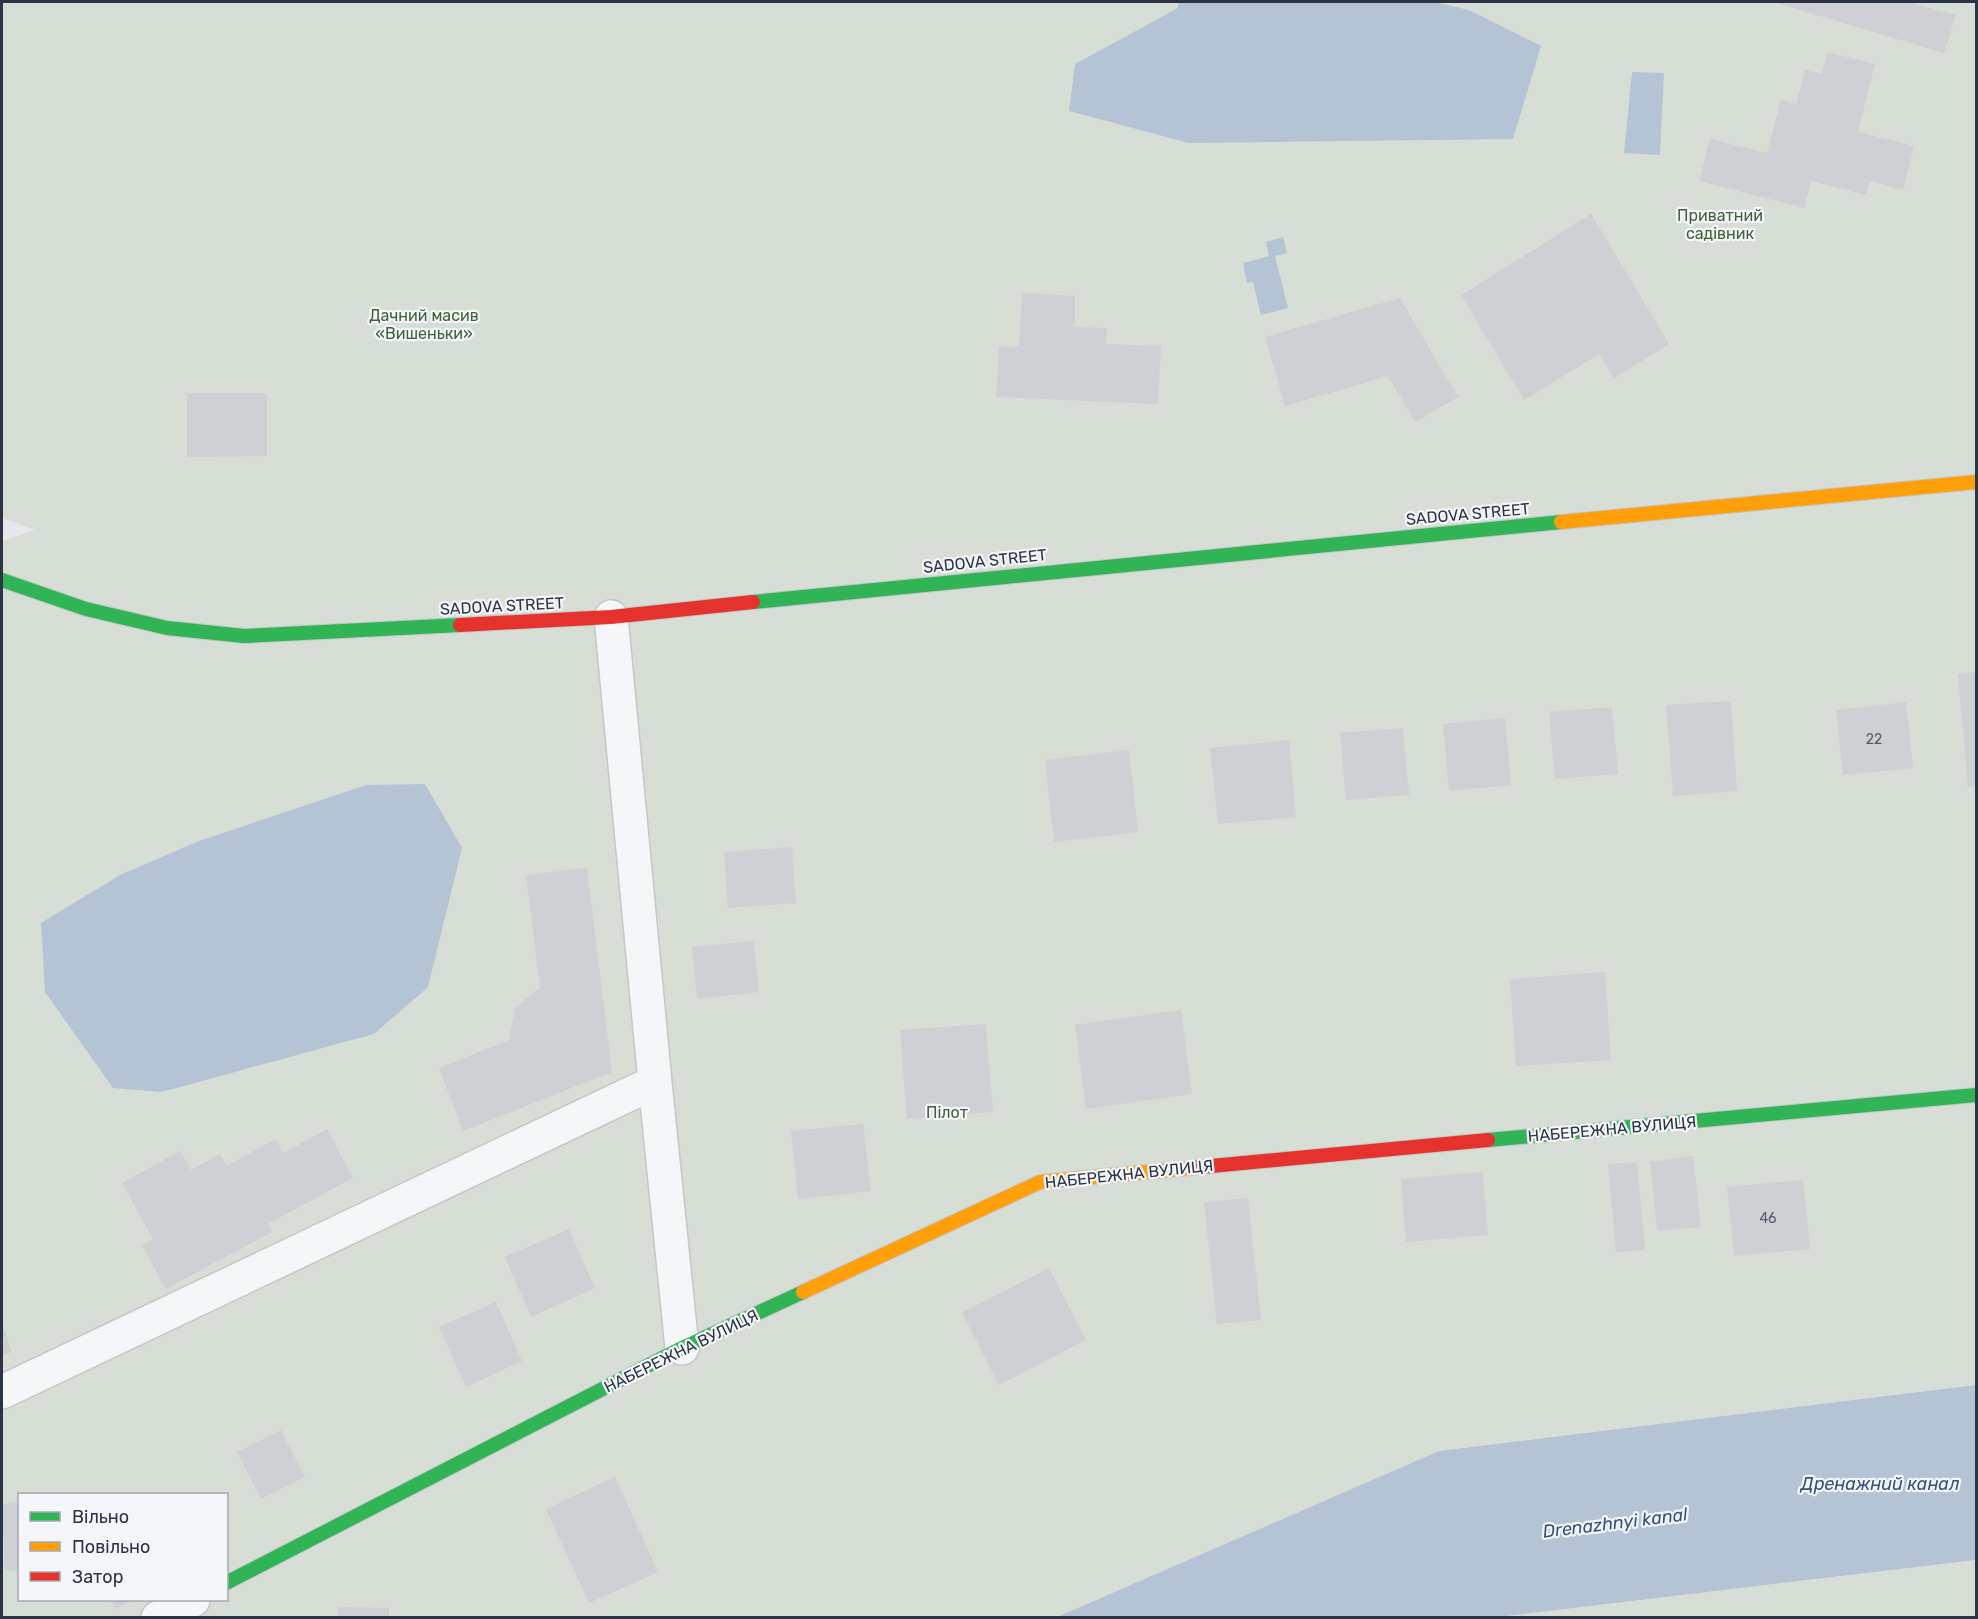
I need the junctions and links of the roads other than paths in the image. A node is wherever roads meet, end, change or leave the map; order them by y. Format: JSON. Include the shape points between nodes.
{"nodes":[{"id":1,"x":1977,"y":482,"type":"edge"},
{"id":2,"x":2,"y":580,"type":"edge"},
{"id":3,"x":611,"y":617,"type":"junction"},
{"id":4,"x":655,"y":1082,"type":"junction"},
{"id":5,"x":1977,"y":1095,"type":"edge"},
{"id":6,"x":682,"y":1348,"type":"junction"},
{"id":7,"x":2,"y":1392,"type":"edge"},
{"id":8,"x":228,"y":1581,"type":"edge"},
{"id":9,"x":190,"y":1601,"type":"edge"},
{"id":10,"x":158,"y":1617,"type":"edge"}],
"edges":[{"from":1,"to":3,"type":"street","name":"SADOVA STREET","via":[[931,582]]},
{"from":2,"to":3,"type":"street","name":"SADOVA STREET","via":[[86,609],[167,628],[244,636]]},
{"from":3,"to":4,"type":"street"},
{"from":4,"to":6,"type":"street"},
{"from":4,"to":7,"type":"street"},
{"from":5,"to":6,"type":"street","name":"НАБЕРЕЖНА ВУЛИЦЯ","via":[[1040,1182]]},
{"from":6,"to":8,"type":"street","name":"НАБЕРЕЖНА ВУЛИЦЯ"},
{"from":9,"to":10,"type":"street"}]}
